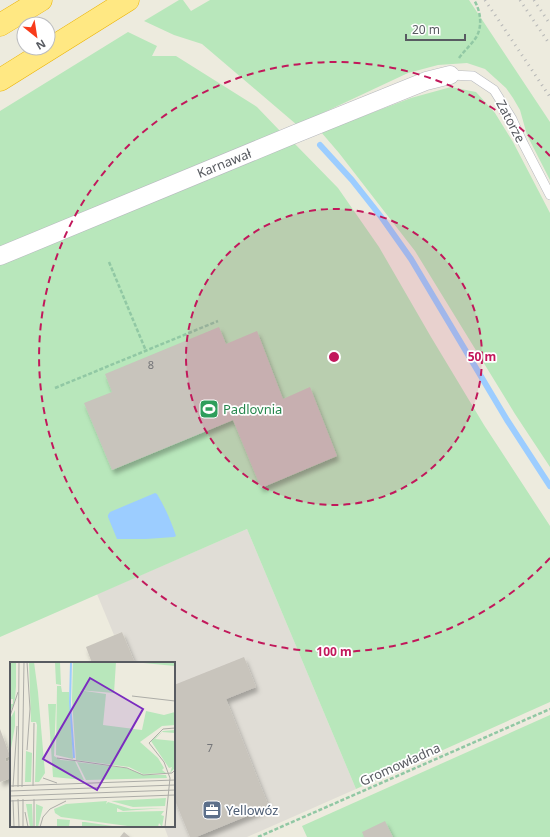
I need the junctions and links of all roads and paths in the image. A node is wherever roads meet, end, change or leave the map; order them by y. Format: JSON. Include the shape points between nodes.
{"nodes":[{"id":1,"x":40,"y":0,"type":"edge"},
{"id":2,"x":128,"y":0,"type":"edge"},
{"id":3,"x":474,"y":0,"type":"edge"},
{"id":4,"x":0,"y":25,"type":"edge"},
{"id":5,"x":450,"y":75,"type":"junction"},
{"id":6,"x":0,"y":80,"type":"edge"},
{"id":7,"x":550,"y":195,"type":"edge"},
{"id":8,"x":0,"y":256,"type":"edge"},
{"id":9,"x":109,"y":262,"type":"dead end"},
{"id":10,"x":218,"y":321,"type":"dead end"},
{"id":11,"x":146,"y":351,"type":"junction"},
{"id":12,"x":55,"y":388,"type":"dead end"},
{"id":13,"x":550,"y":709,"type":"edge"},
{"id":14,"x":258,"y":837,"type":"edge"}],
"edges":[{"from":1,"to":4,"type":"highway"},
{"from":2,"to":6,"type":"highway"},
{"from":3,"to":5,"type":"path","via":[[479,11],[479,29],[476,38],[462,54]]},
{"from":5,"to":7,"type":"lane","name":"Zatorze","via":[[473,76],[494,90],[512,119]]},
{"from":5,"to":8,"type":"street","name":"Karnawał","via":[[426,81]]},
{"from":9,"to":11,"type":"path"},
{"from":10,"to":11,"type":"path"},
{"from":11,"to":12,"type":"path"},
{"from":13,"to":14,"type":"path","name":"Gromowładna"}]}
